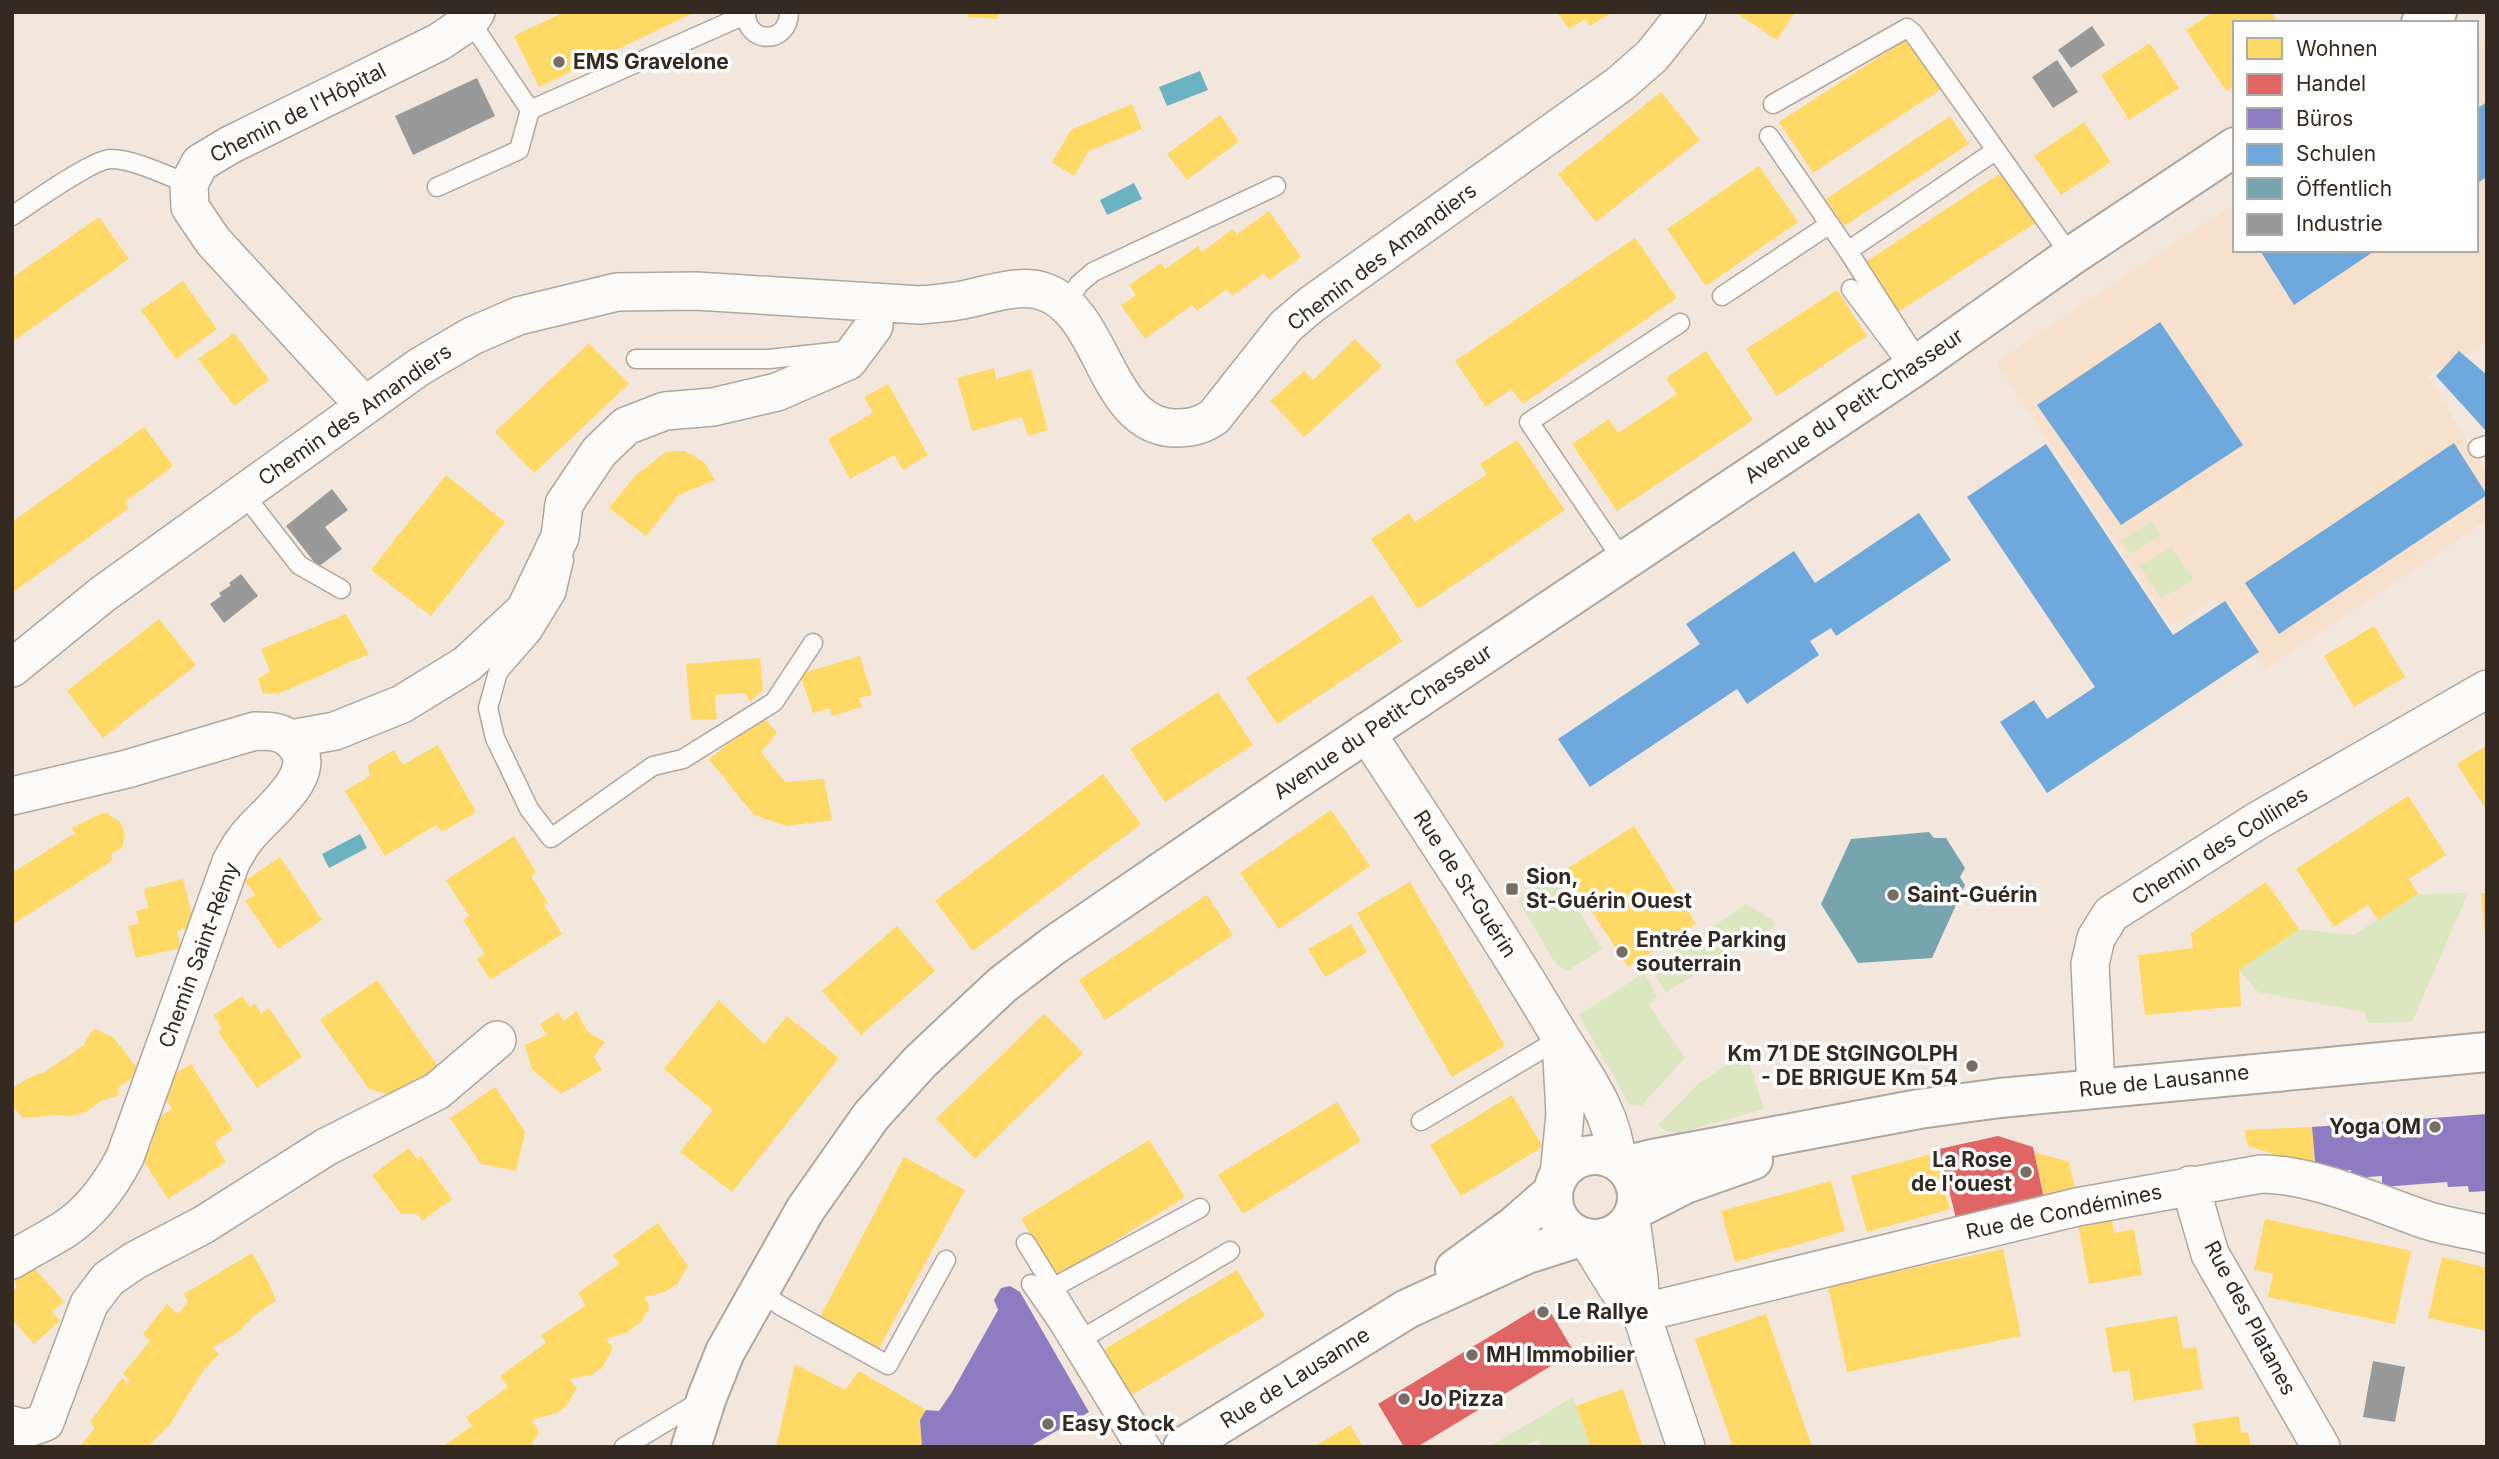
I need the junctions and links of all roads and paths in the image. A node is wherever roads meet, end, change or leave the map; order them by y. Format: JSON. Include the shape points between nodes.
{"nodes":[{"id":1,"x":789,"y":12,"type":"edge"},
{"id":2,"x":1687,"y":12,"type":"edge"},
{"id":3,"x":745,"y":14,"type":"edge"},
{"id":4,"x":473,"y":17,"type":"edge"},
{"id":5,"x":1773,"y":104,"type":"dead end"},
{"id":6,"x":530,"y":110,"type":"junction"},
{"id":7,"x":1769,"y":136,"type":"dead end"},
{"id":8,"x":2233,"y":148,"type":"edge"},
{"id":9,"x":1996,"y":151,"type":"junction"},
{"id":10,"x":189,"y":184,"type":"junction"},
{"id":11,"x":1276,"y":186,"type":"dead end"},
{"id":12,"x":437,"y":187,"type":"dead end"},
{"id":13,"x":12,"y":216,"type":"edge"},
{"id":14,"x":1829,"y":224,"type":"junction"},
{"id":15,"x":1848,"y":251,"type":"junction"},
{"id":16,"x":2071,"y":256,"type":"junction"},
{"id":17,"x":1851,"y":289,"type":"dead end"},
{"id":18,"x":1722,"y":296,"type":"dead end"},
{"id":19,"x":875,"y":304,"type":"junction"},
{"id":20,"x":1066,"y":304,"type":"junction"},
{"id":21,"x":1679,"y":324,"type":"dead end"},
{"id":22,"x":857,"y":350,"type":"junction"},
{"id":23,"x":636,"y":359,"type":"dead end"},
{"id":24,"x":1915,"y":366,"type":"junction"},
{"id":25,"x":364,"y":405,"type":"junction"},
{"id":26,"x":243,"y":492,"type":"junction"},
{"id":27,"x":559,"y":537,"type":"junction"},
{"id":28,"x":1624,"y":562,"type":"junction"},
{"id":29,"x":341,"y":589,"type":"dead end"},
{"id":30,"x":813,"y":643,"type":"dead end"},
{"id":31,"x":12,"y":668,"type":"edge"},
{"id":32,"x":2487,"y":690,"type":"edge"},
{"id":33,"x":1366,"y":732,"type":"junction"},
{"id":34,"x":291,"y":739,"type":"junction"},
{"id":35,"x":12,"y":796,"type":"edge"},
{"id":36,"x":1561,"y":1038,"type":"junction"},
{"id":37,"x":497,"y":1040,"type":"dead end"},
{"id":38,"x":2487,"y":1052,"type":"edge"},
{"id":39,"x":2096,"y":1088,"type":"junction"},
{"id":40,"x":1421,"y":1121,"type":"dead end"},
{"id":41,"x":1843,"y":1124,"type":"junction"},
{"id":42,"x":1618,"y":1155,"type":"junction"},
{"id":43,"x":1556,"y":1184,"type":"junction"},
{"id":44,"x":2190,"y":1185,"type":"junction"},
{"id":45,"x":1200,"y":1208,"type":"dead end"},
{"id":46,"x":1633,"y":1215,"type":"junction"},
{"id":47,"x":2487,"y":1234,"type":"edge"},
{"id":48,"x":1584,"y":1238,"type":"junction"},
{"id":49,"x":1026,"y":1242,"type":"dead end"},
{"id":50,"x":1230,"y":1251,"type":"dead end"},
{"id":51,"x":12,"y":1260,"type":"edge"},
{"id":52,"x":946,"y":1260,"type":"dead end"},
{"id":53,"x":1031,"y":1284,"type":"dead end"},
{"id":54,"x":1054,"y":1287,"type":"junction"},
{"id":55,"x":759,"y":1291,"type":"junction"},
{"id":56,"x":1407,"y":1309,"type":"junction"},
{"id":57,"x":1641,"y":1312,"type":"junction"},
{"id":58,"x":1085,"y":1337,"type":"junction"},
{"id":59,"x":706,"y":1397,"type":"junction"},
{"id":60,"x":12,"y":1425,"type":"edge"},
{"id":61,"x":687,"y":1444,"type":"edge"},
{"id":62,"x":624,"y":1447,"type":"edge"},
{"id":63,"x":1134,"y":1447,"type":"edge"},
{"id":64,"x":1152,"y":1447,"type":"edge"},
{"id":65,"x":1182,"y":1447,"type":"edge"},
{"id":66,"x":1686,"y":1447,"type":"edge"},
{"id":67,"x":2321,"y":1447,"type":"edge"}],
"edges":[{"from":1,"to":3,"type":"lane","via":[[786,26],[769,37],[755,34]]},
{"from":2,"to":20,"type":"street","name":"Chemin des Amandiers","via":[[1652,56],[1620,84],[1286,326],[1203,424],[1162,427],[1143,418],[1129,404]]},
{"from":3,"to":6,"type":"lane"},
{"from":4,"to":6,"type":"lane"},
{"from":4,"to":10,"type":"street","name":"Chemin de l'Hôpital","via":[[439,42],[230,145],[200,163]]},
{"from":5,"to":9,"type":"lane","via":[[1907,28]]},
{"from":6,"to":12,"type":"lane","via":[[519,150]]},
{"from":7,"to":14,"type":"lane"},
{"from":8,"to":16,"type":"street","name":"Avenue du Petit-Chasseur"},
{"from":9,"to":15,"type":"lane"},
{"from":9,"to":16,"type":"lane"},
{"from":10,"to":13,"type":"lane","via":[[110,158]]},
{"from":10,"to":25,"type":"street","via":[[190,207],[213,241]]},
{"from":11,"to":20,"type":"lane","via":[[1093,272]]},
{"from":14,"to":15,"type":"lane"},
{"from":14,"to":18,"type":"lane"},
{"from":15,"to":24,"type":"lane"},
{"from":16,"to":24,"type":"street","name":"Avenue du Petit-Chasseur"},
{"from":17,"to":24,"type":"lane"},
{"from":19,"to":20,"type":"street","name":"Chemin des Amandiers","via":[[955,302],[1023,288],[1043,291]]},
{"from":19,"to":22,"type":"street","via":[[874,326]]},
{"from":19,"to":25,"type":"street","name":"Chemin des Amandiers","via":[[696,291],[617,292],[518,316],[472,336]]},
{"from":21,"to":28,"type":"lane","via":[[1529,422]]},
{"from":22,"to":23,"type":"lane","via":[[769,359]]},
{"from":22,"to":27,"type":"street","via":[[848,362],[777,393],[713,407],[665,411],[626,426],[598,452],[564,504]]},
{"from":24,"to":28,"type":"street","name":"Avenue du Petit-Chasseur"},
{"from":25,"to":26,"type":"street","name":"Chemin des Amandiers"},
{"from":26,"to":29,"type":"lane","via":[[299,565]]},
{"from":26,"to":31,"type":"street","name":"Chemin des Amandiers","via":[[103,594]]},
{"from":27,"to":30,"type":"lane","via":[[566,553],[556,594],[533,633],[498,672],[488,708],[495,738],[529,809],[551,838],[653,766],[683,759],[774,702]]},
{"from":27,"to":34,"type":"street","via":[[525,610],[467,664],[402,704],[335,731]]},
{"from":28,"to":33,"type":"street","name":"Avenue du Petit-Chasseur"},
{"from":32,"to":39,"type":"street","name":"Chemin des Collines","via":[[2257,821],[2110,914],[2096,938],[2090,964]]},
{"from":33,"to":36,"type":"street","name":"Rue de St-Guérin","via":[[1505,943]]},
{"from":33,"to":55,"type":"street","name":"Avenue du Petit-Chasseur","via":[[1002,985],[920,1062],[871,1116],[804,1210]]},
{"from":34,"to":35,"type":"street","via":[[276,731],[255,731],[127,769]]},
{"from":34,"to":51,"type":"street","name":"Chemin Saint-Rémy","via":[[301,751],[302,766],[284,800],[246,837],[231,862],[125,1157],[84,1215]]},
{"from":36,"to":40,"type":"lane"},
{"from":36,"to":42,"type":"street","name":"Rue de St-Guérin","via":[[1586,1075]]},
{"from":36,"to":43,"type":"street","name":"Rue de St-Guérin","via":[[1565,1114]]},
{"from":37,"to":60,"type":"street","via":[[437,1091],[326,1147],[108,1279],[89,1304],[45,1422],[33,1428]]},
{"from":38,"to":39,"type":"street","name":"Rue de Lausanne"},
{"from":39,"to":41,"type":"street","name":"Rue de Lausanne","via":[[1973,1101]]},
{"from":41,"to":42,"type":"street","name":"Rue de Lausanne","via":[[1664,1156]]},
{"from":41,"to":46,"type":"street","name":"Rue de Lausanne","via":[[1685,1184]]},
{"from":42,"to":43,"type":"street","via":[[1584,1156],[1574,1161]]},
{"from":42,"to":46,"type":"street","via":[[1636,1186]]},
{"from":43,"to":48,"type":"street","via":[[1554,1206],[1559,1220]]},
{"from":43,"to":56,"type":"street","name":"Rue de Lausanne","via":[[1514,1226]]},
{"from":44,"to":47,"type":"street","name":"Rue de Condémines","via":[[2283,1174]]},
{"from":44,"to":57,"type":"street","name":"Rue de Condémines","via":[[2077,1207]]},
{"from":44,"to":67,"type":"street","name":"Rue des Platanes","via":[[2210,1254]]},
{"from":45,"to":54,"type":"lane"},
{"from":46,"to":48,"type":"street","via":[[1623,1230],[1612,1236]]},
{"from":46,"to":57,"type":"street"},
{"from":48,"to":56,"type":"street","name":"Rue de Lausanne","via":[[1527,1254]]},
{"from":48,"to":57,"type":"street","via":[[1618,1289]]},
{"from":49,"to":54,"type":"lane"},
{"from":50,"to":58,"type":"lane"},
{"from":52,"to":55,"type":"lane","via":[[888,1365]]},
{"from":53,"to":63,"type":"lane"},
{"from":54,"to":58,"type":"lane"},
{"from":55,"to":59,"type":"street","name":"Avenue du Petit-Chasseur"},
{"from":56,"to":65,"type":"street","name":"Rue de Lausanne"},
{"from":57,"to":66,"type":"street"},
{"from":58,"to":64,"type":"lane"},
{"from":59,"to":61,"type":"street","name":"Avenue du Petit-Chasseur"},
{"from":59,"to":62,"type":"lane"}]}
